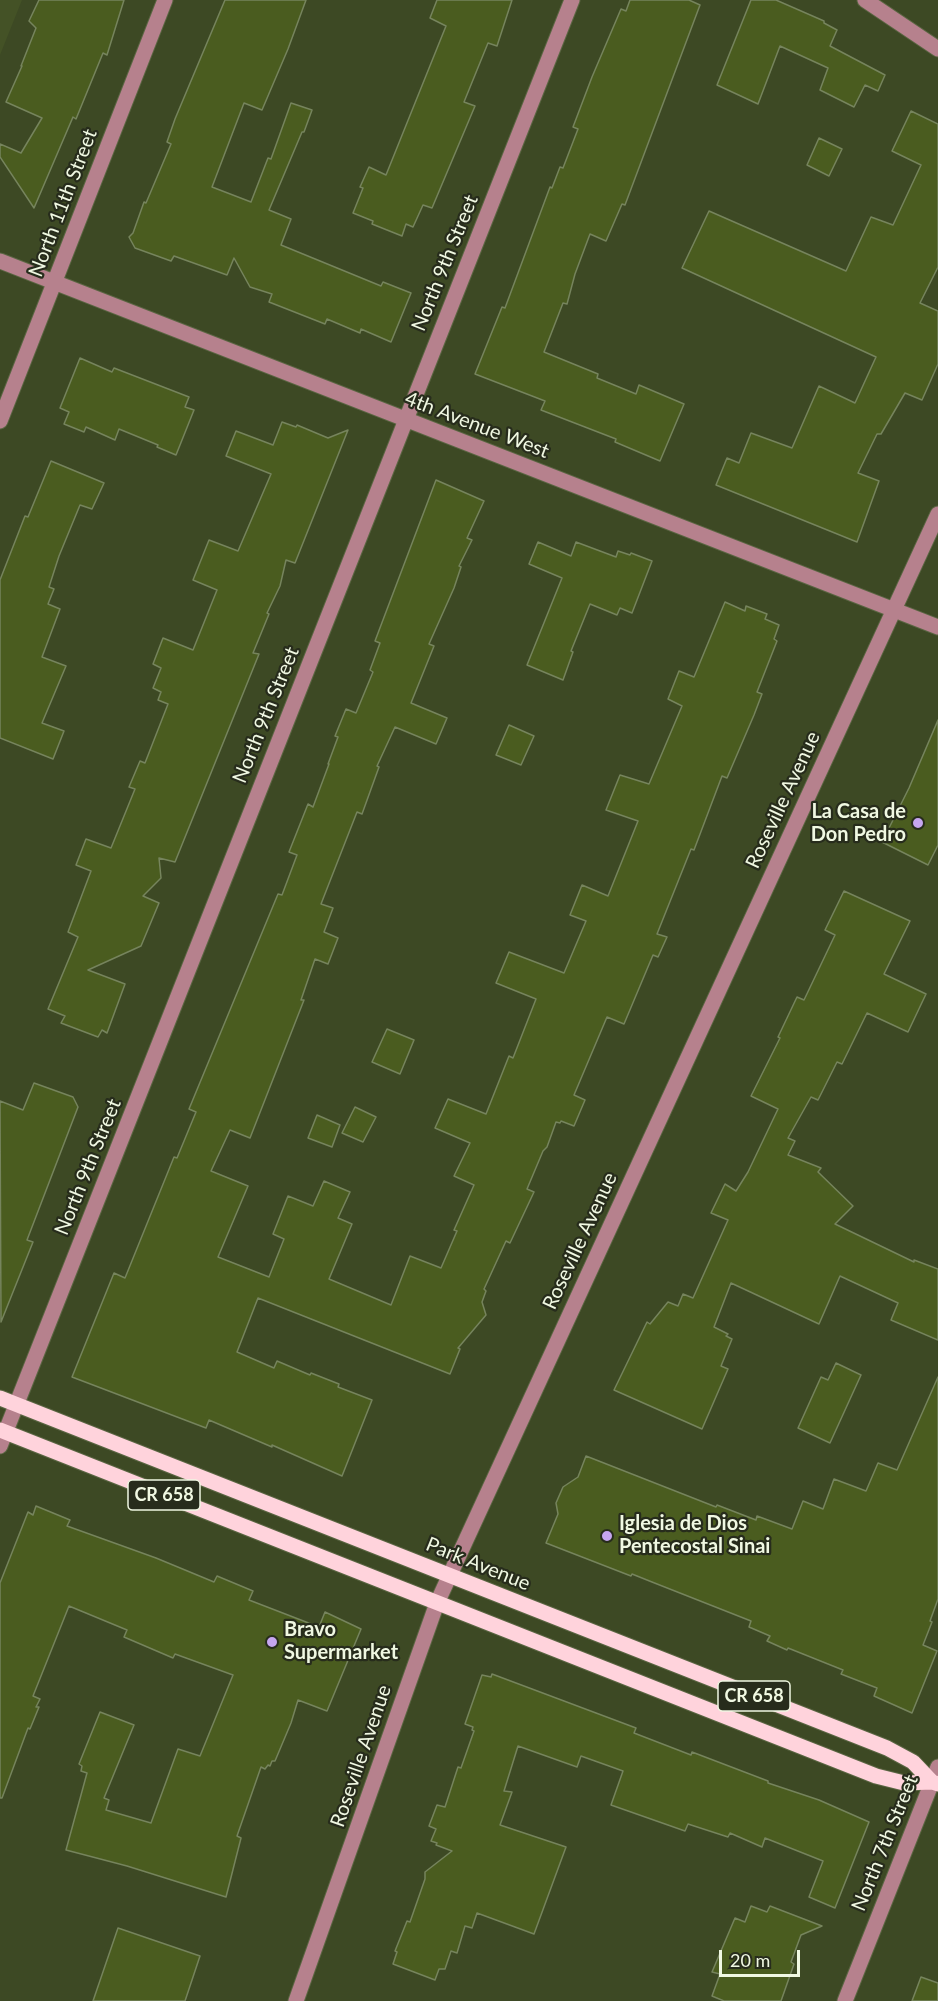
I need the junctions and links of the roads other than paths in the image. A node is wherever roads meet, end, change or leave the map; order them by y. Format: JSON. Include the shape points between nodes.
{"nodes":[{"id":1,"x":165,"y":0,"type":"edge"},
{"id":2,"x":572,"y":0,"type":"edge"},
{"id":3,"x":865,"y":0,"type":"edge"},
{"id":4,"x":938,"y":49,"type":"edge"},
{"id":5,"x":0,"y":261,"type":"edge"},
{"id":6,"x":54,"y":282,"type":"junction"},
{"id":7,"x":406,"y":420,"type":"junction"},
{"id":8,"x":0,"y":421,"type":"edge"},
{"id":9,"x":938,"y":514,"type":"edge"},
{"id":10,"x":893,"y":609,"type":"junction"},
{"id":11,"x":938,"y":627,"type":"edge"},
{"id":12,"x":0,"y":1398,"type":"edge"},
{"id":13,"x":16,"y":1404,"type":"junction"},
{"id":14,"x":2,"y":1436,"type":"edge"},
{"id":15,"x":449,"y":1576,"type":"junction"},
{"id":16,"x":437,"y":1603,"type":"junction"},
{"id":17,"x":938,"y":1767,"type":"edge"},
{"id":18,"x":935,"y":1783,"type":"edge"},
{"id":19,"x":296,"y":2001,"type":"edge"},
{"id":20,"x":845,"y":2001,"type":"edge"}],
"edges":[{"from":1,"to":6,"type":"street","name":"North 11th Street"},
{"from":2,"to":7,"type":"street","name":"North 9th Street"},
{"from":3,"to":4,"type":"street"},
{"from":5,"to":6,"type":"street","name":"4th Avenue West"},
{"from":6,"to":7,"type":"street","name":"4th Avenue West"},
{"from":6,"to":8,"type":"street","name":"North 11th Street"},
{"from":7,"to":10,"type":"street","name":"4th Avenue West"},
{"from":7,"to":13,"type":"street","name":"North 9th Street"},
{"from":9,"to":10,"type":"street","name":"Roseville Avenue"},
{"from":10,"to":11,"type":"street","name":"4th Avenue West"},
{"from":10,"to":15,"type":"street","name":"Roseville Avenue"},
{"from":12,"to":13,"type":"main road","name":"Park Avenue","number":"CR 658"},
{"from":13,"to":14,"type":"street","name":"North 9th Street"},
{"from":13,"to":15,"type":"main road","name":"Park Avenue","number":"CR 658"},
{"from":14,"to":16,"type":"main road","number":"CR 658"},
{"from":15,"to":16,"type":"street","name":"Roseville Avenue"},
{"from":15,"to":18,"type":"main road","name":"Park Avenue","number":"CR 658","via":[[887,1748],[913,1762]]},
{"from":16,"to":18,"type":"main road","number":"CR 658","via":[[876,1776],[904,1783]]},
{"from":16,"to":19,"type":"street","name":"Roseville Avenue"},
{"from":17,"to":18,"type":"street","name":"North 7th Street"},
{"from":18,"to":20,"type":"street","name":"North 7th Street"}]}
